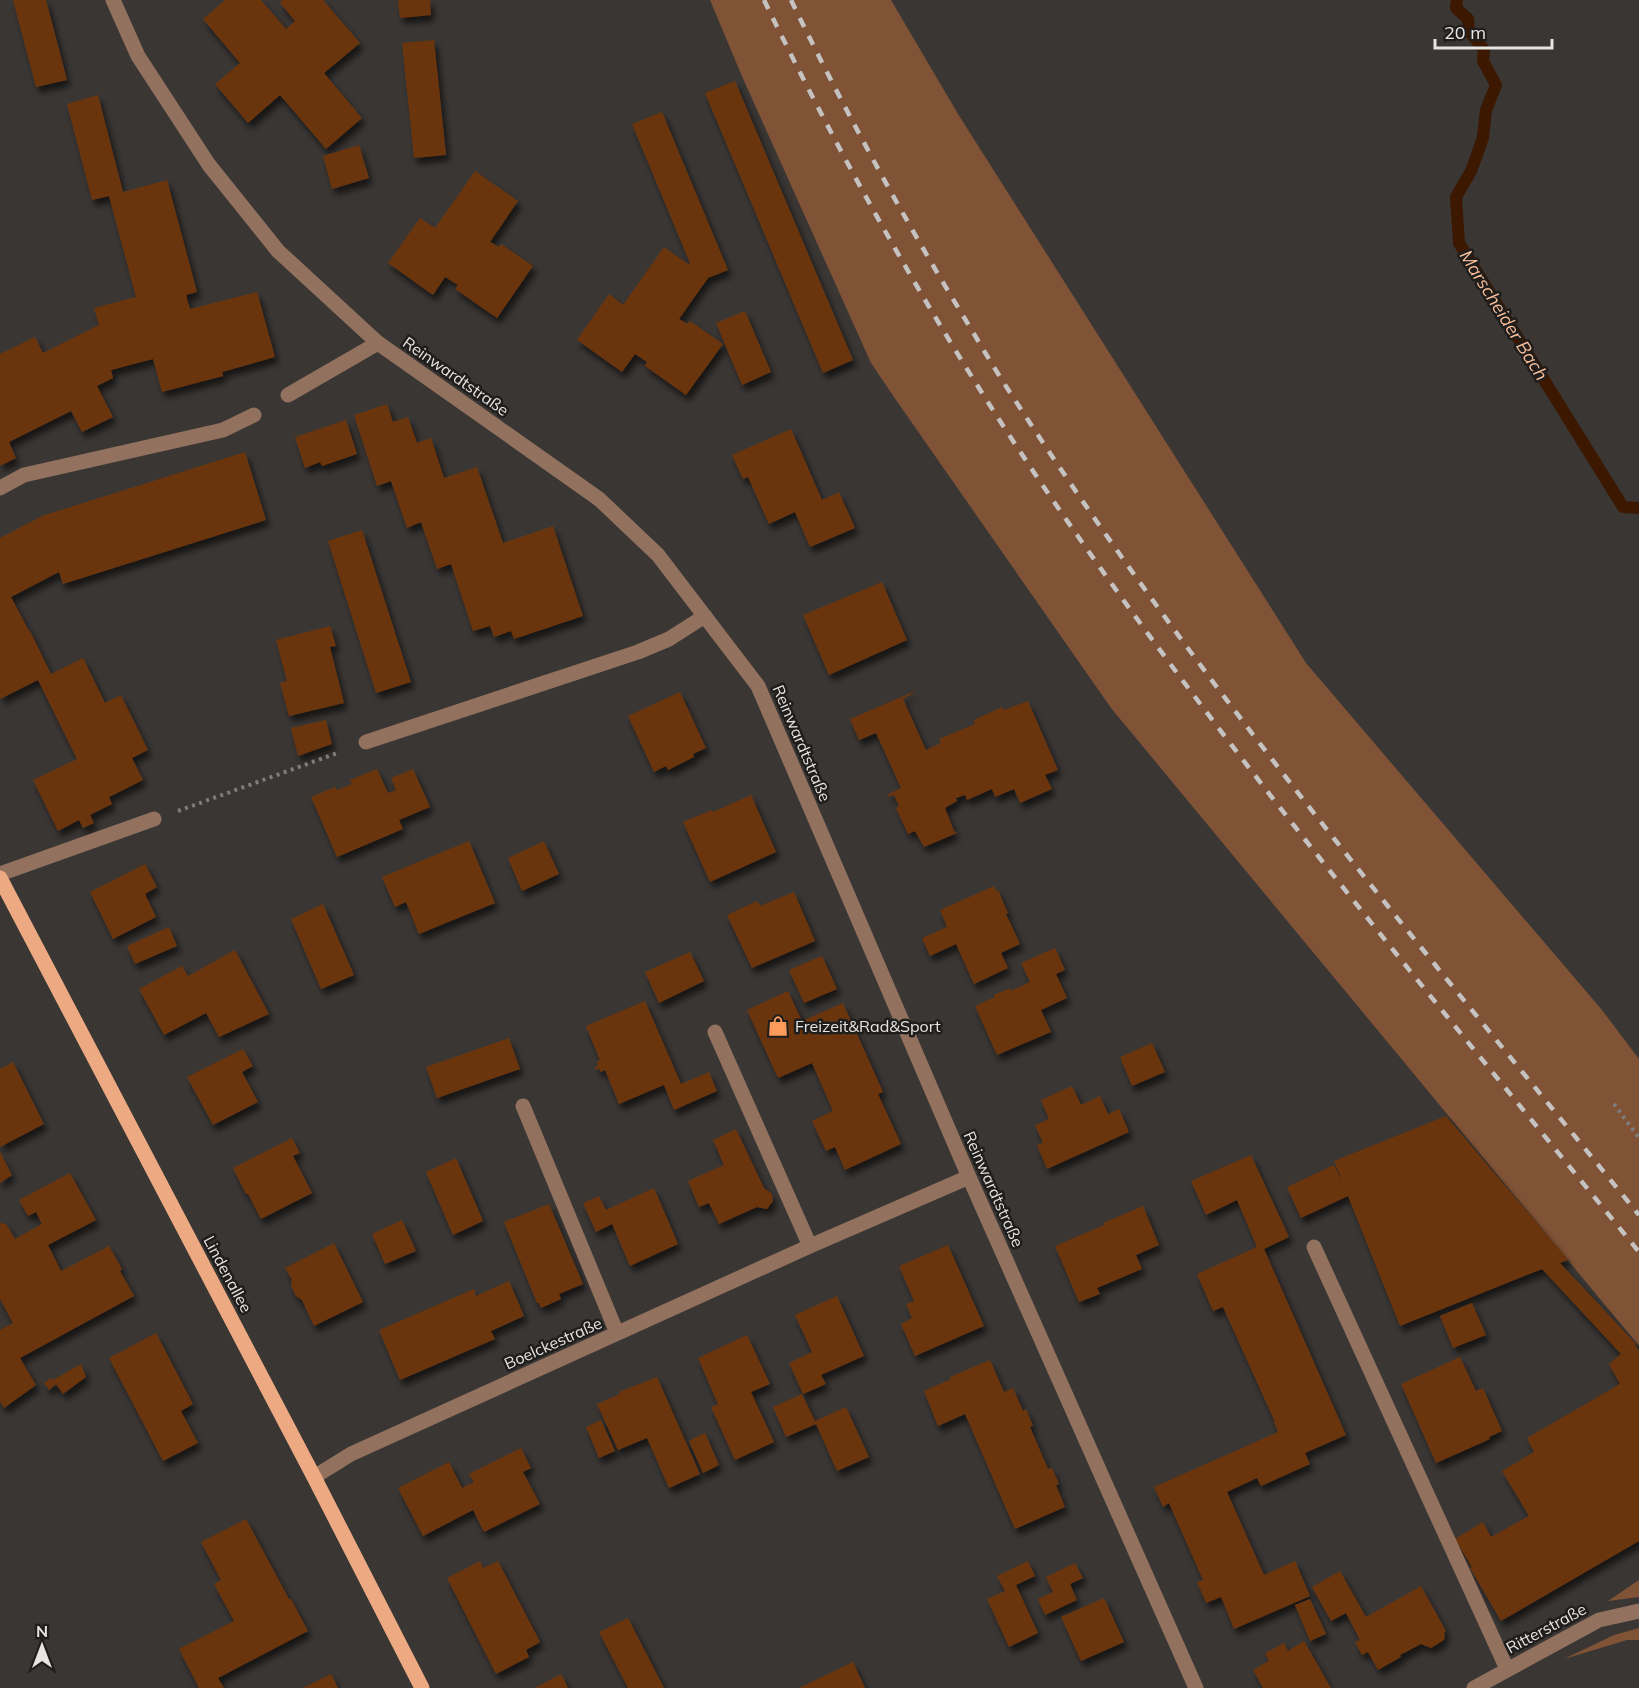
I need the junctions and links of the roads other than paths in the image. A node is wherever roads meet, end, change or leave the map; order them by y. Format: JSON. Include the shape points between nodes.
{"nodes":[{"id":1,"x":113,"y":0,"type":"edge"},
{"id":2,"x":378,"y":344,"type":"junction"},
{"id":3,"x":288,"y":395,"type":"dead end"},
{"id":4,"x":254,"y":415,"type":"dead end"},
{"id":5,"x":0,"y":488,"type":"edge"},
{"id":6,"x":705,"y":616,"type":"junction"},
{"id":7,"x":366,"y":742,"type":"dead end"},
{"id":8,"x":154,"y":819,"type":"road end"},
{"id":9,"x":0,"y":876,"type":"edge"},
{"id":10,"x":715,"y":1032,"type":"dead end"},
{"id":11,"x":523,"y":1106,"type":"dead end"},
{"id":12,"x":969,"y":1177,"type":"junction"},
{"id":13,"x":810,"y":1246,"type":"junction"},
{"id":14,"x":1314,"y":1247,"type":"dead end"},
{"id":15,"x":617,"y":1334,"type":"junction"},
{"id":16,"x":314,"y":1477,"type":"junction"},
{"id":17,"x":1639,"y":1611,"type":"edge"},
{"id":18,"x":1507,"y":1669,"type":"junction"},
{"id":19,"x":422,"y":1688,"type":"edge"},
{"id":20,"x":1197,"y":1688,"type":"edge"},
{"id":21,"x":1474,"y":1688,"type":"edge"}],
"edges":[{"from":1,"to":2,"type":"street","name":"Reinwardtstraße","via":[[138,56],[208,165],[278,251]]},
{"from":2,"to":3,"type":"street"},
{"from":2,"to":6,"type":"street","name":"Reinwardtstraße","via":[[599,499],[658,555]]},
{"from":4,"to":5,"type":"street","via":[[223,430],[24,475]]},
{"from":6,"to":7,"type":"street","via":[[669,639],[638,652]]},
{"from":6,"to":12,"type":"street","name":"Reinwardtstraße","via":[[758,686]]},
{"from":8,"to":9,"type":"street"},
{"from":9,"to":16,"type":"main road","name":"Lindenallee"},
{"from":10,"to":13,"type":"street"},
{"from":11,"to":15,"type":"street"},
{"from":12,"to":13,"type":"street","name":"Boelckestraße"},
{"from":12,"to":20,"type":"street","name":"Reinwardtstraße"},
{"from":13,"to":15,"type":"street","name":"Boelckestraße"},
{"from":14,"to":18,"type":"street"},
{"from":15,"to":16,"type":"street","name":"Boelckestraße","via":[[351,1454]]},
{"from":16,"to":19,"type":"main road","name":"Lindenallee"},
{"from":17,"to":18,"type":"street","name":"Ritterstraße","via":[[1599,1620]]},
{"from":18,"to":21,"type":"street","name":"Ritterstraße"}]}
